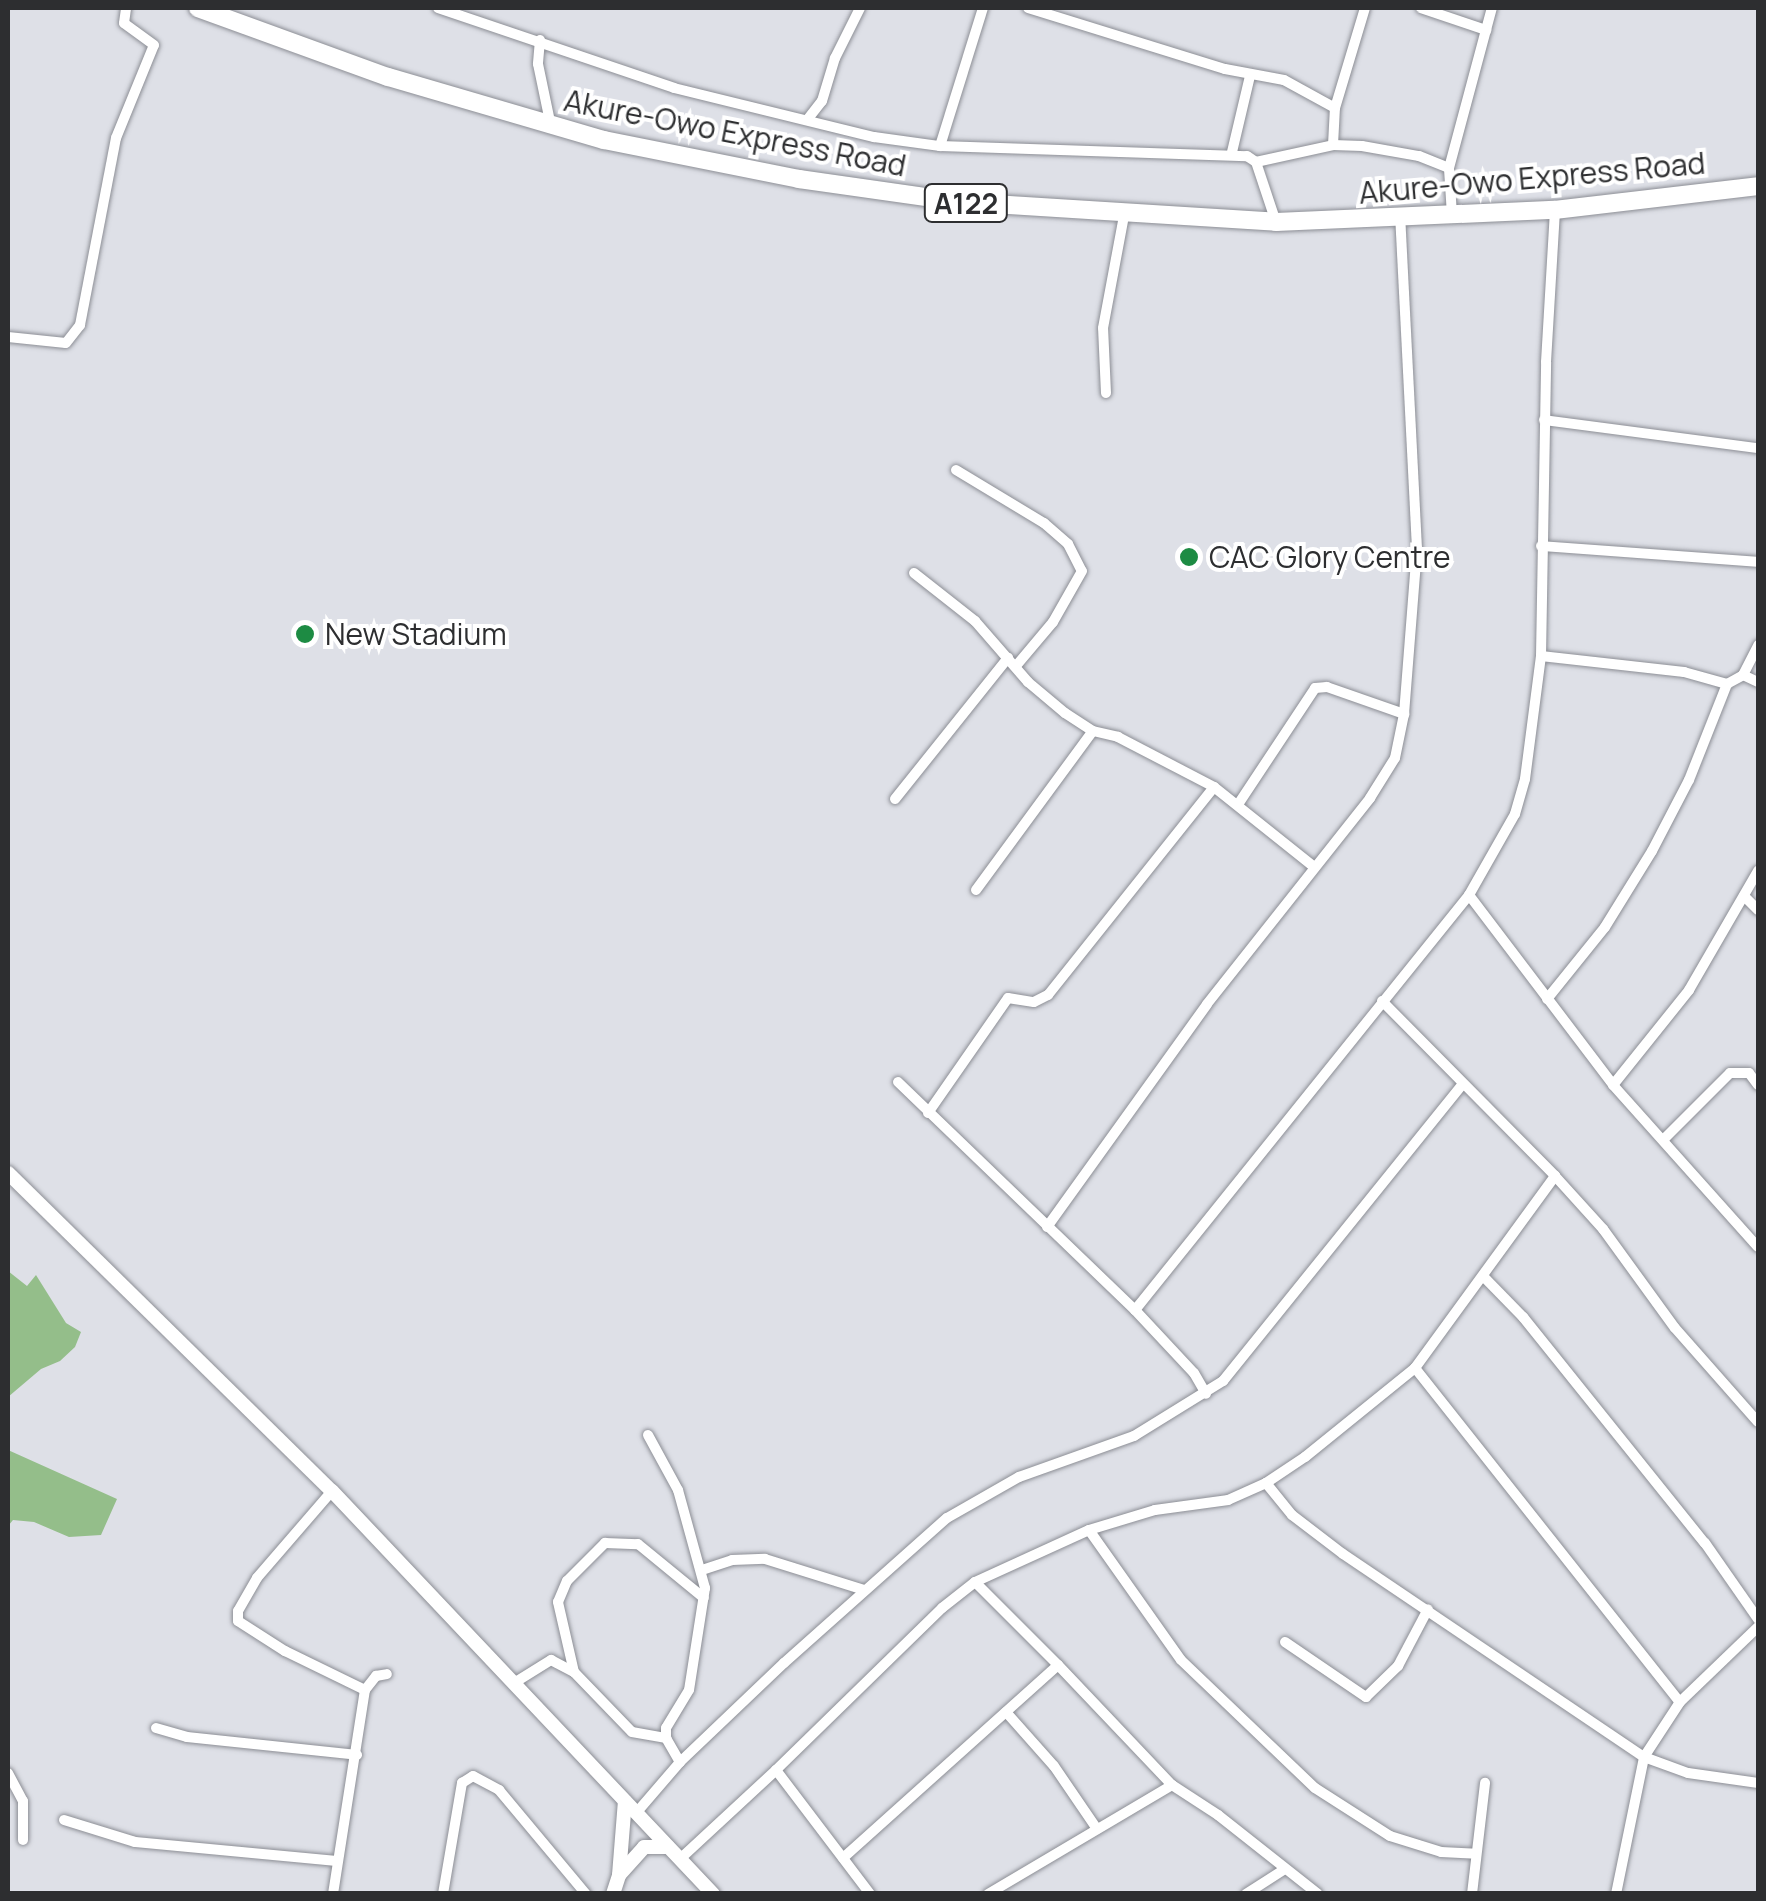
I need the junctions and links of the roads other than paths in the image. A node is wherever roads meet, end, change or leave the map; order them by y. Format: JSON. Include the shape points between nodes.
{"nodes":[{"id":1,"x":126,"y":8,"type":"edge"},
{"id":2,"x":198,"y":8,"type":"edge"},
{"id":3,"x":438,"y":8,"type":"edge"},
{"id":4,"x":860,"y":8,"type":"edge"},
{"id":5,"x":997,"y":8,"type":"edge"},
{"id":6,"x":1028,"y":8,"type":"edge"},
{"id":7,"x":1365,"y":8,"type":"edge"},
{"id":8,"x":1421,"y":8,"type":"edge"},
{"id":9,"x":1492,"y":8,"type":"edge"},
{"id":10,"x":982,"y":12,"type":"edge"},
{"id":11,"x":1486,"y":30,"type":"junction"},
{"id":12,"x":540,"y":40,"type":"junction"},
{"id":13,"x":1250,"y":76,"type":"junction"},
{"id":14,"x":1334,"y":108,"type":"junction"},
{"id":15,"x":807,"y":120,"type":"junction"},
{"id":16,"x":551,"y":126,"type":"junction"},
{"id":17,"x":1333,"y":145,"type":"junction"},
{"id":18,"x":940,"y":146,"type":"junction"},
{"id":19,"x":1232,"y":152,"type":"junction"},
{"id":20,"x":1256,"y":162,"type":"junction"},
{"id":21,"x":1448,"y":168,"type":"junction"},
{"id":22,"x":1758,"y":186,"type":"edge"},
{"id":23,"x":1555,"y":210,"type":"junction"},
{"id":24,"x":1452,"y":215,"type":"junction"},
{"id":25,"x":1124,"y":216,"type":"junction"},
{"id":26,"x":1400,"y":218,"type":"junction"},
{"id":27,"x":1276,"y":222,"type":"junction"},
{"id":28,"x":8,"y":337,"type":"edge"},
{"id":29,"x":1106,"y":393,"type":"dead end"},
{"id":30,"x":1544,"y":420,"type":"junction"},
{"id":31,"x":1758,"y":448,"type":"edge"},
{"id":32,"x":956,"y":470,"type":"dead end"},
{"id":33,"x":1541,"y":546,"type":"junction"},
{"id":34,"x":1758,"y":562,"type":"edge"},
{"id":35,"x":914,"y":573,"type":"dead end"},
{"id":36,"x":1758,"y":645,"type":"edge"},
{"id":37,"x":1541,"y":656,"type":"junction"},
{"id":38,"x":1012,"y":662,"type":"junction"},
{"id":39,"x":1743,"y":675,"type":"junction"},
{"id":40,"x":1758,"y":682,"type":"edge"},
{"id":41,"x":1727,"y":684,"type":"junction"},
{"id":42,"x":1404,"y":714,"type":"junction"},
{"id":43,"x":1093,"y":731,"type":"junction"},
{"id":44,"x":1214,"y":788,"type":"junction"},
{"id":45,"x":895,"y":799,"type":"dead end"},
{"id":46,"x":1240,"y":803,"type":"junction"},
{"id":47,"x":1313,"y":866,"type":"junction"},
{"id":48,"x":1758,"y":871,"type":"edge"},
{"id":49,"x":976,"y":890,"type":"dead end"},
{"id":50,"x":1469,"y":895,"type":"junction"},
{"id":51,"x":1744,"y":896,"type":"junction"},
{"id":52,"x":1758,"y":910,"type":"edge"},
{"id":53,"x":1547,"y":998,"type":"junction"},
{"id":54,"x":1382,"y":1001,"type":"junction"},
{"id":55,"x":898,"y":1082,"type":"dead end"},
{"id":56,"x":1462,"y":1085,"type":"junction"},
{"id":57,"x":1613,"y":1085,"type":"junction"},
{"id":58,"x":1758,"y":1085,"type":"edge"},
{"id":59,"x":928,"y":1113,"type":"junction"},
{"id":60,"x":1664,"y":1139,"type":"junction"},
{"id":61,"x":8,"y":1173,"type":"edge"},
{"id":62,"x":1555,"y":1176,"type":"junction"},
{"id":63,"x":1047,"y":1227,"type":"junction"},
{"id":64,"x":1758,"y":1247,"type":"edge"},
{"id":65,"x":1484,"y":1277,"type":"junction"},
{"id":66,"x":1135,"y":1310,"type":"junction"},
{"id":67,"x":1416,"y":1368,"type":"junction"},
{"id":68,"x":1206,"y":1394,"type":"junction"},
{"id":69,"x":1758,"y":1422,"type":"edge"},
{"id":70,"x":648,"y":1436,"type":"dead end"},
{"id":71,"x":1266,"y":1484,"type":"junction"},
{"id":72,"x":332,"y":1491,"type":"junction"},
{"id":73,"x":1089,"y":1530,"type":"junction"},
{"id":74,"x":702,"y":1570,"type":"junction"},
{"id":75,"x":975,"y":1582,"type":"junction"},
{"id":76,"x":864,"y":1590,"type":"junction"},
{"id":77,"x":704,"y":1598,"type":"junction"},
{"id":78,"x":1428,"y":1609,"type":"junction"},
{"id":79,"x":1758,"y":1620,"type":"edge"},
{"id":80,"x":1758,"y":1627,"type":"edge"},
{"id":81,"x":1286,"y":1642,"type":"dead end"},
{"id":82,"x":1058,"y":1665,"type":"junction"},
{"id":83,"x":574,"y":1672,"type":"junction"},
{"id":84,"x":387,"y":1674,"type":"dead end"},
{"id":85,"x":514,"y":1683,"type":"junction"},
{"id":86,"x":365,"y":1690,"type":"junction"},
{"id":87,"x":1680,"y":1702,"type":"junction"},
{"id":88,"x":1006,"y":1712,"type":"junction"},
{"id":89,"x":156,"y":1728,"type":"dead end"},
{"id":90,"x":666,"y":1738,"type":"junction"},
{"id":91,"x":357,"y":1754,"type":"junction"},
{"id":92,"x":1644,"y":1757,"type":"junction"},
{"id":93,"x":680,"y":1762,"type":"junction"},
{"id":94,"x":776,"y":1770,"type":"junction"},
{"id":95,"x":8,"y":1774,"type":"edge"},
{"id":96,"x":1758,"y":1782,"type":"edge"},
{"id":97,"x":1486,"y":1783,"type":"dead end"},
{"id":98,"x":1172,"y":1786,"type":"junction"},
{"id":99,"x":631,"y":1806,"type":"junction"},
{"id":100,"x":64,"y":1820,"type":"dead end"},
{"id":101,"x":1096,"y":1828,"type":"junction"},
{"id":102,"x":23,"y":1840,"type":"dead end"},
{"id":103,"x":668,"y":1847,"type":"junction"},
{"id":104,"x":1476,"y":1854,"type":"junction"},
{"id":105,"x":843,"y":1858,"type":"junction"},
{"id":106,"x":680,"y":1859,"type":"junction"},
{"id":107,"x":338,"y":1861,"type":"junction"},
{"id":108,"x":1285,"y":1868,"type":"junction"},
{"id":109,"x":619,"y":1874,"type":"junction"},
{"id":110,"x":1009,"y":1888,"type":"edge"},
{"id":111,"x":332,"y":1894,"type":"edge"},
{"id":112,"x":443,"y":1894,"type":"edge"},
{"id":113,"x":586,"y":1894,"type":"edge"},
{"id":114,"x":612,"y":1894,"type":"edge"},
{"id":115,"x":713,"y":1894,"type":"edge"},
{"id":116,"x":870,"y":1894,"type":"edge"},
{"id":117,"x":988,"y":1894,"type":"edge"},
{"id":118,"x":1246,"y":1894,"type":"edge"},
{"id":119,"x":1318,"y":1894,"type":"edge"},
{"id":120,"x":1472,"y":1894,"type":"edge"},
{"id":121,"x":1616,"y":1894,"type":"edge"}],
"edges":[{"from":1,"to":28,"type":"street","via":[[124,22],[154,46],[116,138],[80,325],[66,343]]},
{"from":2,"to":16,"type":"highway","name":"Akure-Owo Express Road","number":"A122","via":[[388,78]]},
{"from":3,"to":12,"type":"street"},
{"from":4,"to":15,"type":"street","via":[[834,58],[822,101]]},
{"from":5,"to":10,"type":"street"},
{"from":6,"to":13,"type":"street"},
{"from":7,"to":14,"type":"street"},
{"from":8,"to":11,"type":"street"},
{"from":9,"to":11,"type":"street"},
{"from":10,"to":18,"type":"street"},
{"from":11,"to":21,"type":"street"},
{"from":12,"to":15,"type":"street","via":[[674,88]]},
{"from":12,"to":16,"type":"street","via":[[538,64]]},
{"from":13,"to":14,"type":"street","via":[[1284,80]]},
{"from":13,"to":19,"type":"street"},
{"from":14,"to":17,"type":"street"},
{"from":15,"to":18,"type":"street"},
{"from":16,"to":25,"type":"highway","name":"Akure-Owo Express Road","number":"A122","via":[[886,193]]},
{"from":17,"to":20,"type":"street"},
{"from":17,"to":21,"type":"street","via":[[1383,148]]},
{"from":18,"to":19,"type":"street"},
{"from":19,"to":20,"type":"street"},
{"from":20,"to":27,"type":"street"},
{"from":21,"to":24,"type":"street"},
{"from":22,"to":23,"type":"highway","name":"Akure-Owo Express Road","number":"A122"},
{"from":23,"to":24,"type":"highway","name":"Akure-Owo Express Road","number":"A122"},
{"from":23,"to":30,"type":"street"},
{"from":24,"to":26,"type":"highway","name":"Akure-Owo Express Road","number":"A122"},
{"from":25,"to":27,"type":"highway","name":"Akure-Owo Express Road","number":"A122"},
{"from":25,"to":29,"type":"street","via":[[1103,328]]},
{"from":26,"to":27,"type":"highway","name":"Akure-Owo Express Road","number":"A122"},
{"from":26,"to":42,"type":"street","via":[[1418,550]]},
{"from":30,"to":31,"type":"street"},
{"from":30,"to":33,"type":"street"},
{"from":32,"to":38,"type":"street","via":[[1044,523],[1068,544],[1082,571],[1052,622]]},
{"from":33,"to":34,"type":"street"},
{"from":33,"to":37,"type":"street"},
{"from":35,"to":38,"type":"street"},
{"from":36,"to":39,"type":"street"},
{"from":37,"to":41,"type":"street","via":[[1684,672]]},
{"from":37,"to":50,"type":"street","via":[[1515,814]]},
{"from":38,"to":43,"type":"street","via":[[1046,698]]},
{"from":38,"to":45,"type":"street"},
{"from":39,"to":40,"type":"street"},
{"from":39,"to":41,"type":"street"},
{"from":41,"to":53,"type":"street","via":[[1652,852],[1605,927]]},
{"from":42,"to":46,"type":"street","via":[[1315,688]]},
{"from":42,"to":47,"type":"street","via":[[1386,776]]},
{"from":43,"to":44,"type":"street","via":[[1118,737]]},
{"from":43,"to":49,"type":"street"},
{"from":44,"to":46,"type":"street"},
{"from":44,"to":59,"type":"street","via":[[1048,995],[1034,1002],[1008,998]]},
{"from":46,"to":47,"type":"street"},
{"from":47,"to":63,"type":"street"},
{"from":48,"to":51,"type":"street"},
{"from":50,"to":53,"type":"street"},
{"from":50,"to":54,"type":"street"},
{"from":51,"to":52,"type":"street"},
{"from":51,"to":57,"type":"street","via":[[1676,1010]]},
{"from":53,"to":57,"type":"street"},
{"from":54,"to":56,"type":"street"},
{"from":54,"to":66,"type":"street"},
{"from":55,"to":59,"type":"street"},
{"from":56,"to":62,"type":"street"},
{"from":56,"to":68,"type":"street"},
{"from":57,"to":60,"type":"street"},
{"from":58,"to":60,"type":"street","via":[[1749,1073],[1730,1072]]},
{"from":59,"to":63,"type":"street"},
{"from":60,"to":64,"type":"street"},
{"from":61,"to":72,"type":"main road"},
{"from":62,"to":65,"type":"street"},
{"from":62,"to":69,"type":"street"},
{"from":63,"to":66,"type":"street"},
{"from":65,"to":67,"type":"street"},
{"from":65,"to":79,"type":"street","via":[[1524,1316]]},
{"from":66,"to":68,"type":"street"},
{"from":67,"to":71,"type":"street"},
{"from":67,"to":87,"type":"street"},
{"from":68,"to":76,"type":"street","via":[[1134,1436],[982,1494]]},
{"from":70,"to":74,"type":"street","via":[[678,1490]]},
{"from":71,"to":73,"type":"street","via":[[1212,1504],[1155,1510]]},
{"from":71,"to":78,"type":"street","via":[[1312,1531]]},
{"from":72,"to":85,"type":"main road"},
{"from":72,"to":86,"type":"street","via":[[257,1578],[238,1620]]},
{"from":73,"to":75,"type":"street"},
{"from":73,"to":104,"type":"street","via":[[1181,1660],[1314,1788],[1390,1836]]},
{"from":74,"to":76,"type":"street","via":[[732,1560],[764,1560]]},
{"from":74,"to":77,"type":"street"},
{"from":75,"to":82,"type":"street"},
{"from":75,"to":94,"type":"street"},
{"from":76,"to":93,"type":"street"},
{"from":77,"to":83,"type":"street","via":[[638,1544],[606,1543],[567,1581],[558,1602]]},
{"from":77,"to":90,"type":"street","via":[[689,1690],[669,1718]]},
{"from":78,"to":81,"type":"street","via":[[1398,1666],[1366,1697]]},
{"from":78,"to":92,"type":"street"},
{"from":80,"to":87,"type":"street"},
{"from":82,"to":88,"type":"street"},
{"from":82,"to":98,"type":"street"},
{"from":83,"to":85,"type":"street","via":[[544,1660]]},
{"from":83,"to":90,"type":"street","via":[[620,1723]]},
{"from":84,"to":86,"type":"street"},
{"from":85,"to":99,"type":"main road"},
{"from":86,"to":91,"type":"street"},
{"from":87,"to":92,"type":"street"},
{"from":88,"to":101,"type":"street"},
{"from":88,"to":105,"type":"street"},
{"from":89,"to":91,"type":"street"},
{"from":90,"to":93,"type":"street"},
{"from":91,"to":107,"type":"street"},
{"from":92,"to":96,"type":"street","via":[[1688,1773]]},
{"from":92,"to":121,"type":"street"},
{"from":93,"to":99,"type":"street"},
{"from":94,"to":105,"type":"street"},
{"from":94,"to":106,"type":"street"},
{"from":95,"to":102,"type":"street","via":[[22,1802]]},
{"from":97,"to":104,"type":"street"},
{"from":98,"to":101,"type":"street"},
{"from":98,"to":108,"type":"street"},
{"from":99,"to":103,"type":"main road"},
{"from":99,"to":109,"type":"main road"},
{"from":100,"to":107,"type":"street","via":[[135,1842]]},
{"from":101,"to":110,"type":"street"},
{"from":103,"to":106,"type":"main road"},
{"from":103,"to":109,"type":"main road","via":[[644,1848]]},
{"from":104,"to":120,"type":"street"},
{"from":105,"to":116,"type":"street"},
{"from":106,"to":115,"type":"main road"},
{"from":107,"to":111,"type":"street"},
{"from":108,"to":118,"type":"street"},
{"from":108,"to":119,"type":"street"},
{"from":109,"to":114,"type":"main road"},
{"from":110,"to":117,"type":"street"},
{"from":112,"to":113,"type":"street","via":[[462,1783],[472,1776],[499,1790]]}]}
